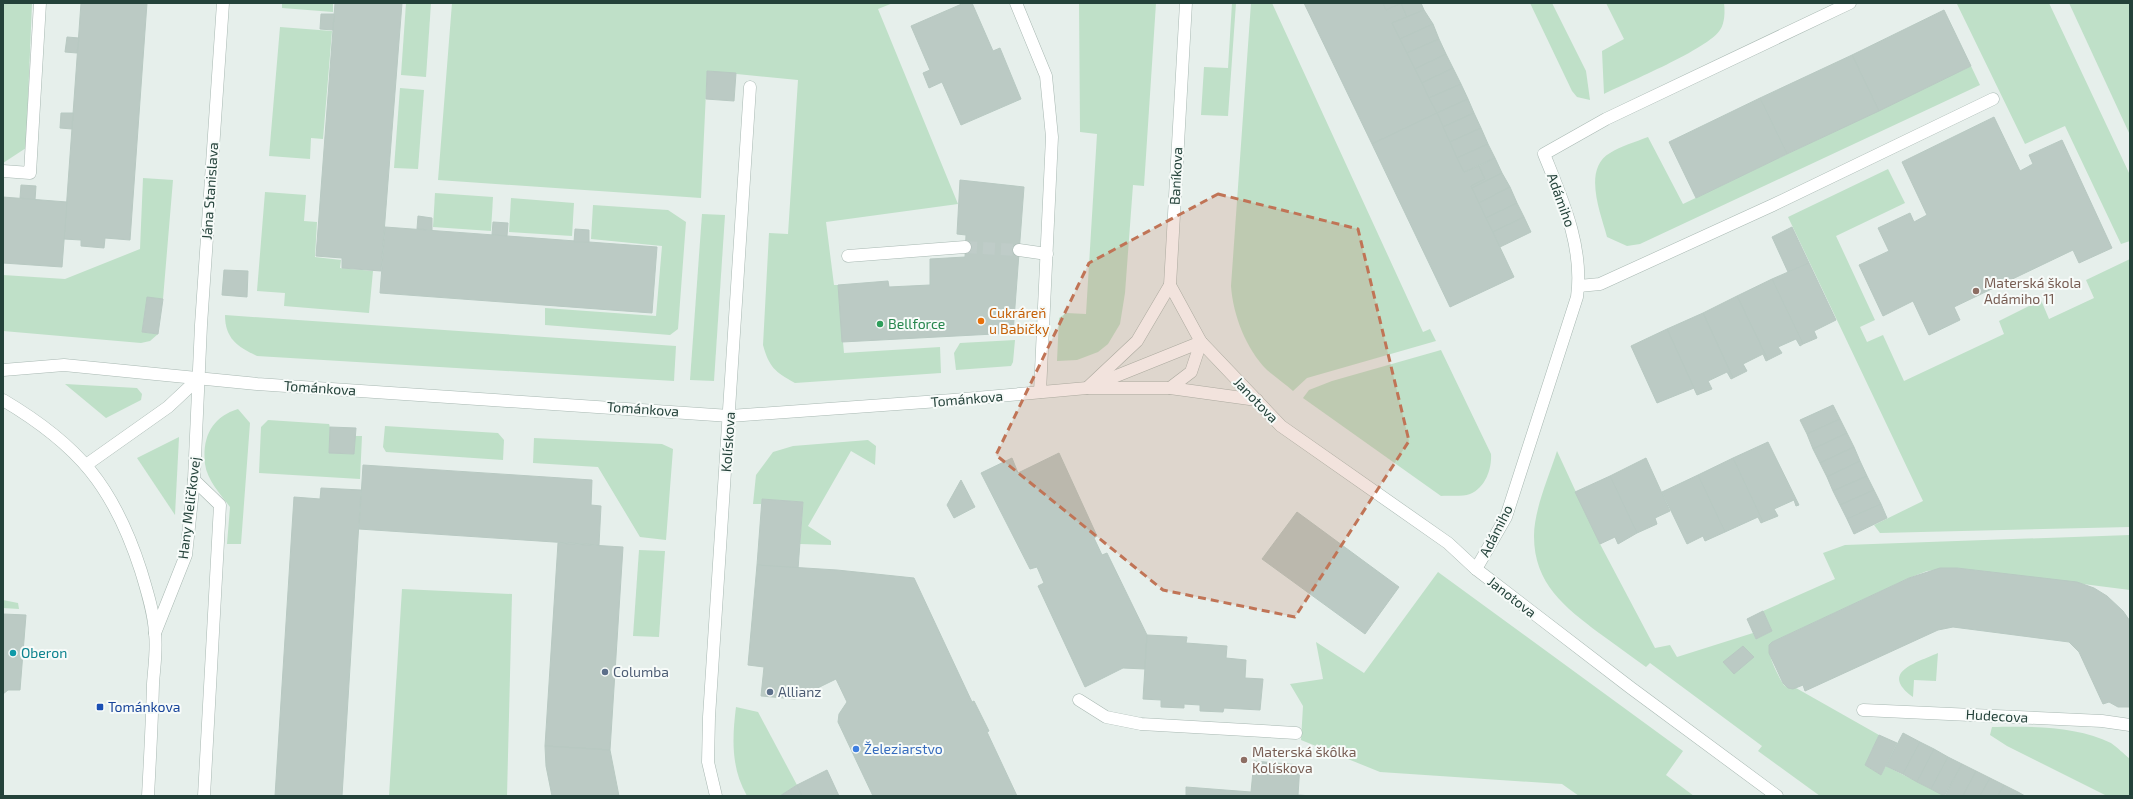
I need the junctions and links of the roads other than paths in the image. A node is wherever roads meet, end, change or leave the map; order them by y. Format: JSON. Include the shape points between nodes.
{"nodes":[{"id":1,"x":40,"y":3,"type":"edge"},
{"id":2,"x":222,"y":3,"type":"edge"},
{"id":3,"x":1016,"y":3,"type":"edge"},
{"id":4,"x":1186,"y":3,"type":"edge"},
{"id":5,"x":1850,"y":3,"type":"edge"},
{"id":6,"x":750,"y":87,"type":"dead end"},
{"id":7,"x":1993,"y":99,"type":"dead end"},
{"id":8,"x":3,"y":171,"type":"edge"},
{"id":9,"x":965,"y":247,"type":"tunnel mouth"},
{"id":10,"x":1019,"y":250,"type":"tunnel mouth"},
{"id":11,"x":1047,"y":254,"type":"junction"},
{"id":12,"x":848,"y":256,"type":"dead end"},
{"id":13,"x":1170,"y":285,"type":"junction"},
{"id":14,"x":1579,"y":286,"type":"junction"},
{"id":15,"x":1201,"y":342,"type":"junction"},
{"id":16,"x":3,"y":370,"type":"edge"},
{"id":17,"x":199,"y":378,"type":"junction"},
{"id":18,"x":1087,"y":388,"type":"junction"},
{"id":19,"x":1170,"y":388,"type":"junction"},
{"id":20,"x":1040,"y":392,"type":"junction"},
{"id":21,"x":3,"y":400,"type":"edge"},
{"id":22,"x":1257,"y":400,"type":"junction"},
{"id":23,"x":730,"y":416,"type":"junction"},
{"id":24,"x":86,"y":464,"type":"junction"},
{"id":25,"x":194,"y":480,"type":"junction"},
{"id":26,"x":1476,"y":569,"type":"junction"},
{"id":27,"x":155,"y":633,"type":"junction"},
{"id":28,"x":1079,"y":700,"type":"dead end"},
{"id":29,"x":1863,"y":710,"type":"dead end"},
{"id":30,"x":2130,"y":725,"type":"edge"},
{"id":31,"x":1296,"y":733,"type":"dead end"},
{"id":32,"x":148,"y":796,"type":"edge"},
{"id":33,"x":204,"y":796,"type":"edge"},
{"id":34,"x":716,"y":796,"type":"edge"},
{"id":35,"x":1777,"y":796,"type":"edge"}],
"edges":[{"from":1,"to":8,"type":"street","via":[[30,173]]},
{"from":2,"to":17,"type":"street","name":"Jána Stanislava"},
{"from":3,"to":11,"type":"street","via":[[1046,76],[1052,137]]},
{"from":4,"to":13,"type":"street","name":"Baníkova"},
{"from":5,"to":14,"type":"street","name":"Adámiho","via":[[1606,119],[1544,154],[1572,225]]},
{"from":6,"to":23,"type":"street","name":"Kolískova"},
{"from":7,"to":14,"type":"street","via":[[1773,205],[1600,284]]},
{"from":9,"to":12,"type":"street"},
{"from":10,"to":11,"type":"street"},
{"from":11,"to":20,"type":"street"},
{"from":13,"to":15,"type":"street"},
{"from":13,"to":18,"type":"street","via":[[1137,340]]},
{"from":14,"to":26,"type":"street","name":"Adámiho","via":[[1506,517]]},
{"from":15,"to":18,"type":"street","name":"Tománkova"},
{"from":15,"to":19,"type":"street","via":[[1191,372]]},
{"from":15,"to":22,"type":"street","name":"Janotova"},
{"from":16,"to":17,"type":"street","name":"Tománkova","via":[[64,365]]},
{"from":17,"to":23,"type":"street","name":"Tománkova"},
{"from":17,"to":24,"type":"street","via":[[168,408]]},
{"from":17,"to":25,"type":"street","name":"Hany Meličkovej"},
{"from":18,"to":19,"type":"street","name":"Tománkova"},
{"from":18,"to":20,"type":"street","name":"Tománkova"},
{"from":19,"to":22,"type":"street","name":"Tománkova"},
{"from":20,"to":23,"type":"street","name":"Tománkova"},
{"from":21,"to":24,"type":"street","name":"Hany Meličkovej","via":[[56,435]]},
{"from":22,"to":26,"type":"street","name":"Janotova","via":[[1281,426],[1448,543]]},
{"from":23,"to":34,"type":"street","name":"Kolískova","via":[[709,717],[708,762]]},
{"from":24,"to":27,"type":"street","name":"Hany Meličkovej","via":[[105,489],[129,538],[146,588]]},
{"from":25,"to":27,"type":"street","name":"Hany Meličkovej","via":[[186,555]]},
{"from":25,"to":33,"type":"street","via":[[220,505]]},
{"from":26,"to":35,"type":"street","name":"Janotova"},
{"from":27,"to":32,"type":"street","name":"Hany Meličkovej"},
{"from":28,"to":31,"type":"street","via":[[1106,717],[1142,724]]},
{"from":29,"to":30,"type":"street","name":"Hudecova","via":[[2102,721]]}]}
